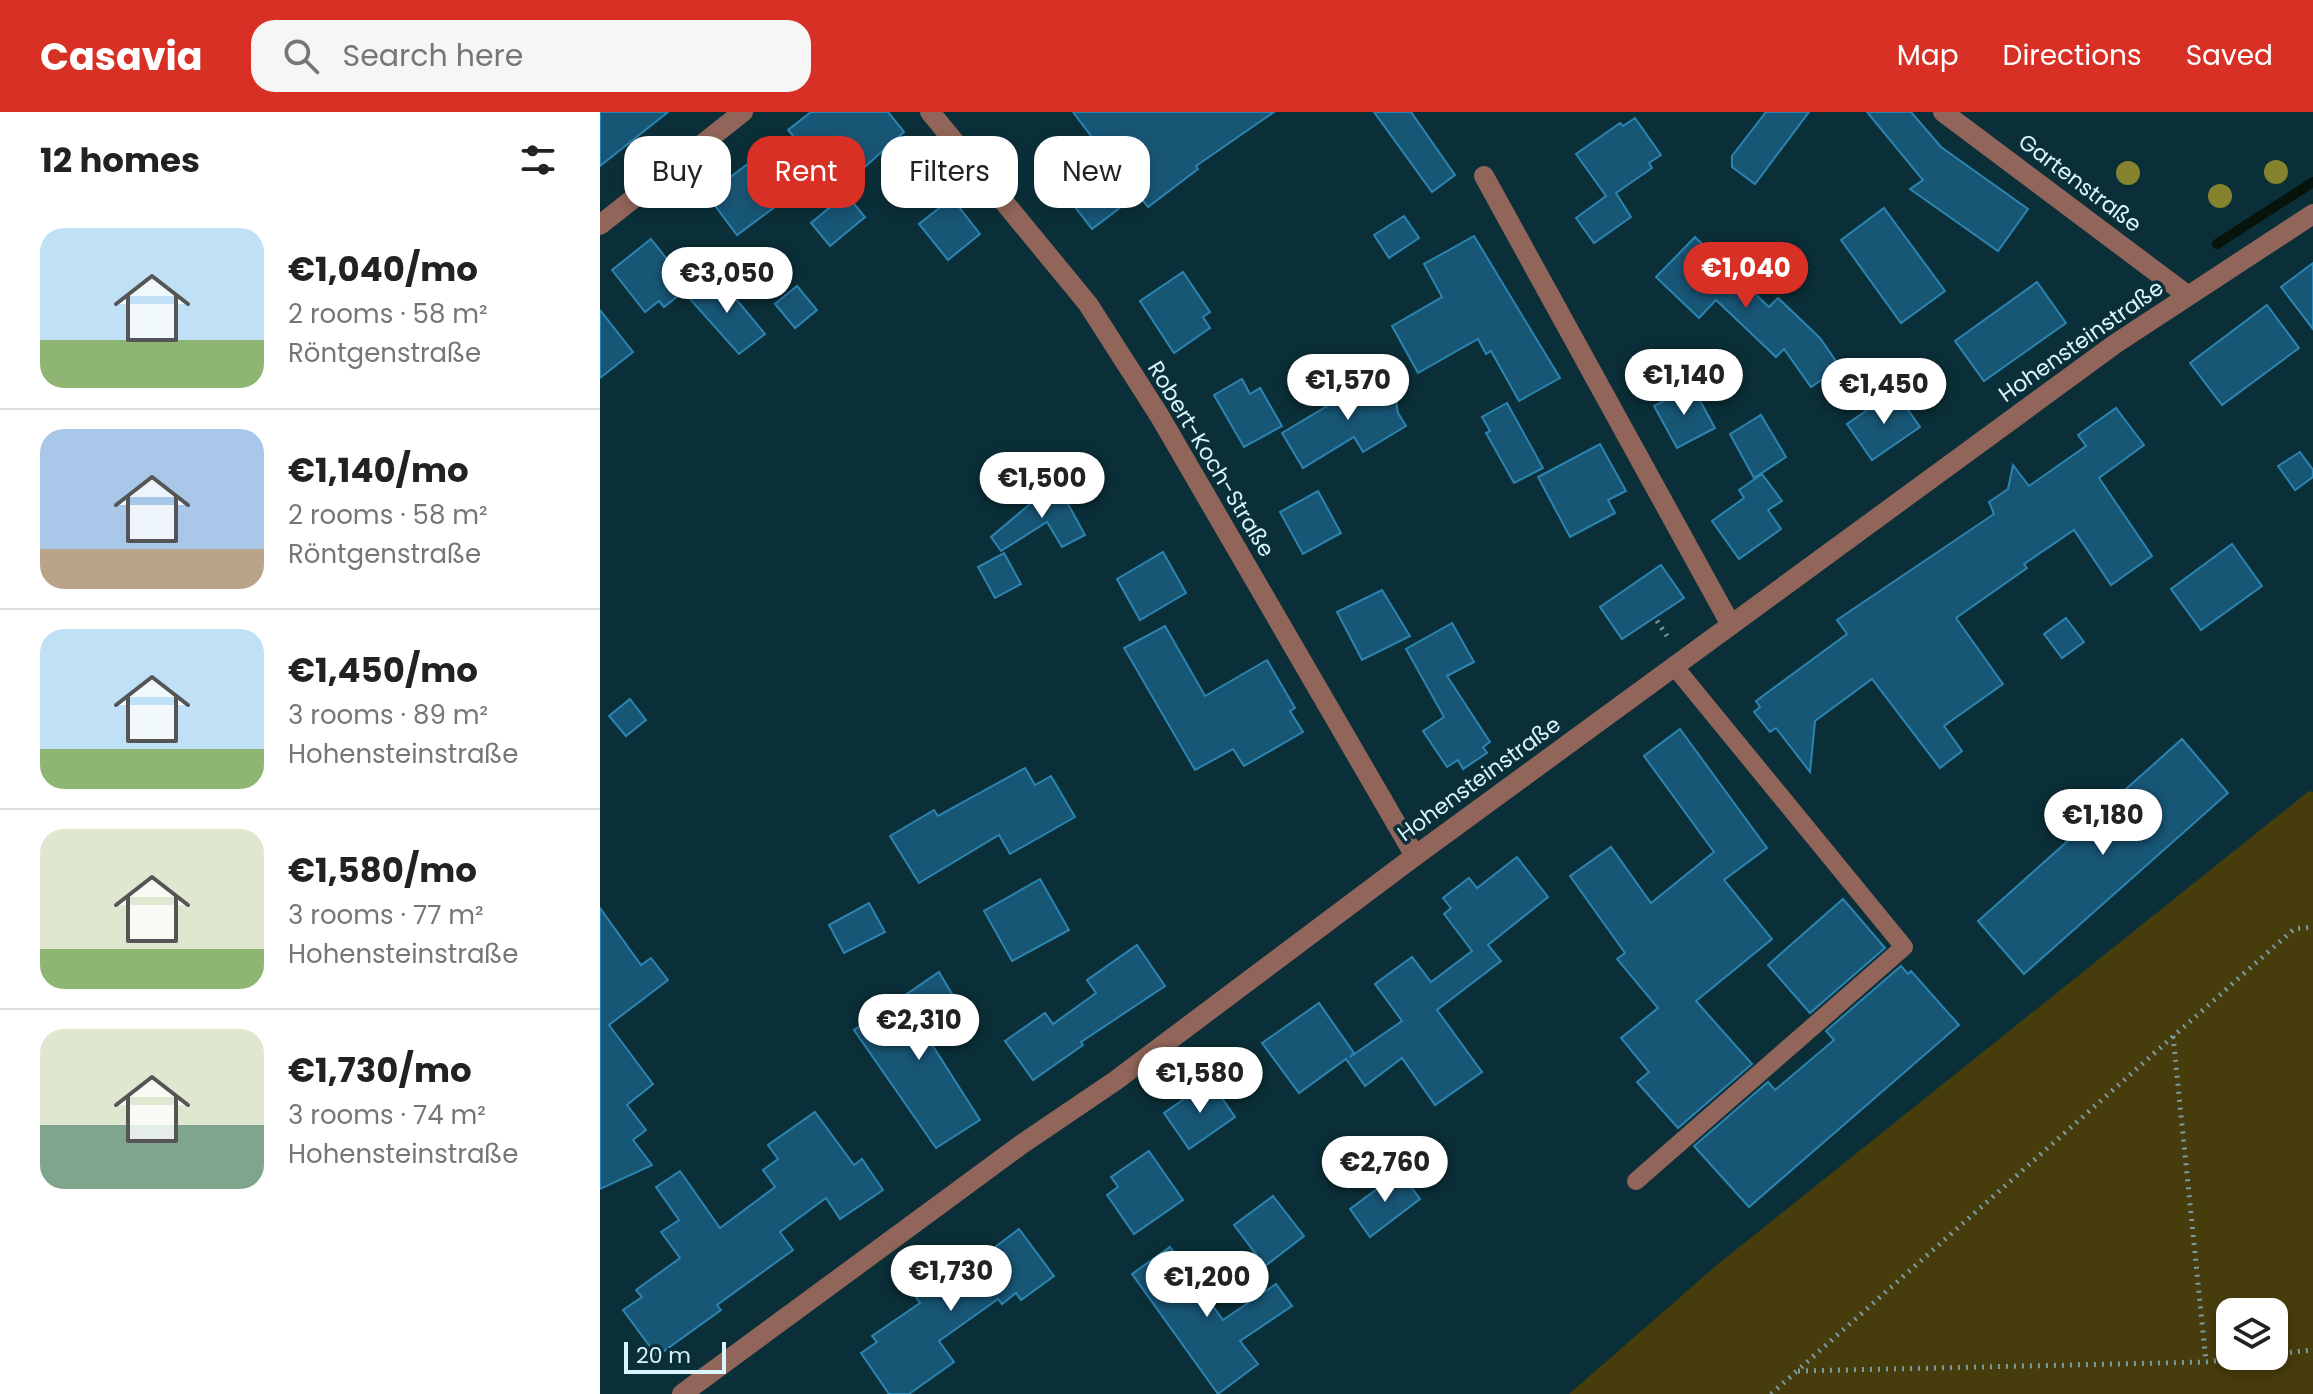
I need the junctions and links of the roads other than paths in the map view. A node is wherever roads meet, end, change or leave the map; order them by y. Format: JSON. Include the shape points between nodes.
{"nodes":[{"id":1,"x":743,"y":112,"type":"edge"},
{"id":2,"x":930,"y":112,"type":"edge"},
{"id":3,"x":1943,"y":112,"type":"edge"},
{"id":4,"x":1484,"y":176,"type":"dead end"},
{"id":5,"x":2313,"y":214,"type":"edge"},
{"id":6,"x":600,"y":225,"type":"edge"},
{"id":7,"x":2187,"y":295,"type":"junction"},
{"id":8,"x":1731,"y":625,"type":"junction"},
{"id":9,"x":1674,"y":666,"type":"junction"},
{"id":10,"x":1415,"y":856,"type":"junction"},
{"id":11,"x":1636,"y":1181,"type":"dead end"},
{"id":12,"x":682,"y":1394,"type":"edge"}],
"edges":[{"from":1,"to":6,"type":"street"},
{"from":2,"to":10,"type":"street","name":"Robert-Koch-Straße","via":[[1088,304],[1159,415]]},
{"from":3,"to":7,"type":"street","name":"Gartenstraße"},
{"from":4,"to":8,"type":"street"},
{"from":5,"to":7,"type":"street","name":"Hohensteinstraße"},
{"from":7,"to":8,"type":"street","name":"Hohensteinstraße"},
{"from":8,"to":9,"type":"street","name":"Hohensteinstraße"},
{"from":9,"to":10,"type":"street","name":"Hohensteinstraße"},
{"from":9,"to":11,"type":"lane","via":[[1904,947]]},
{"from":10,"to":12,"type":"street","name":"Hohensteinstraße"}]}
